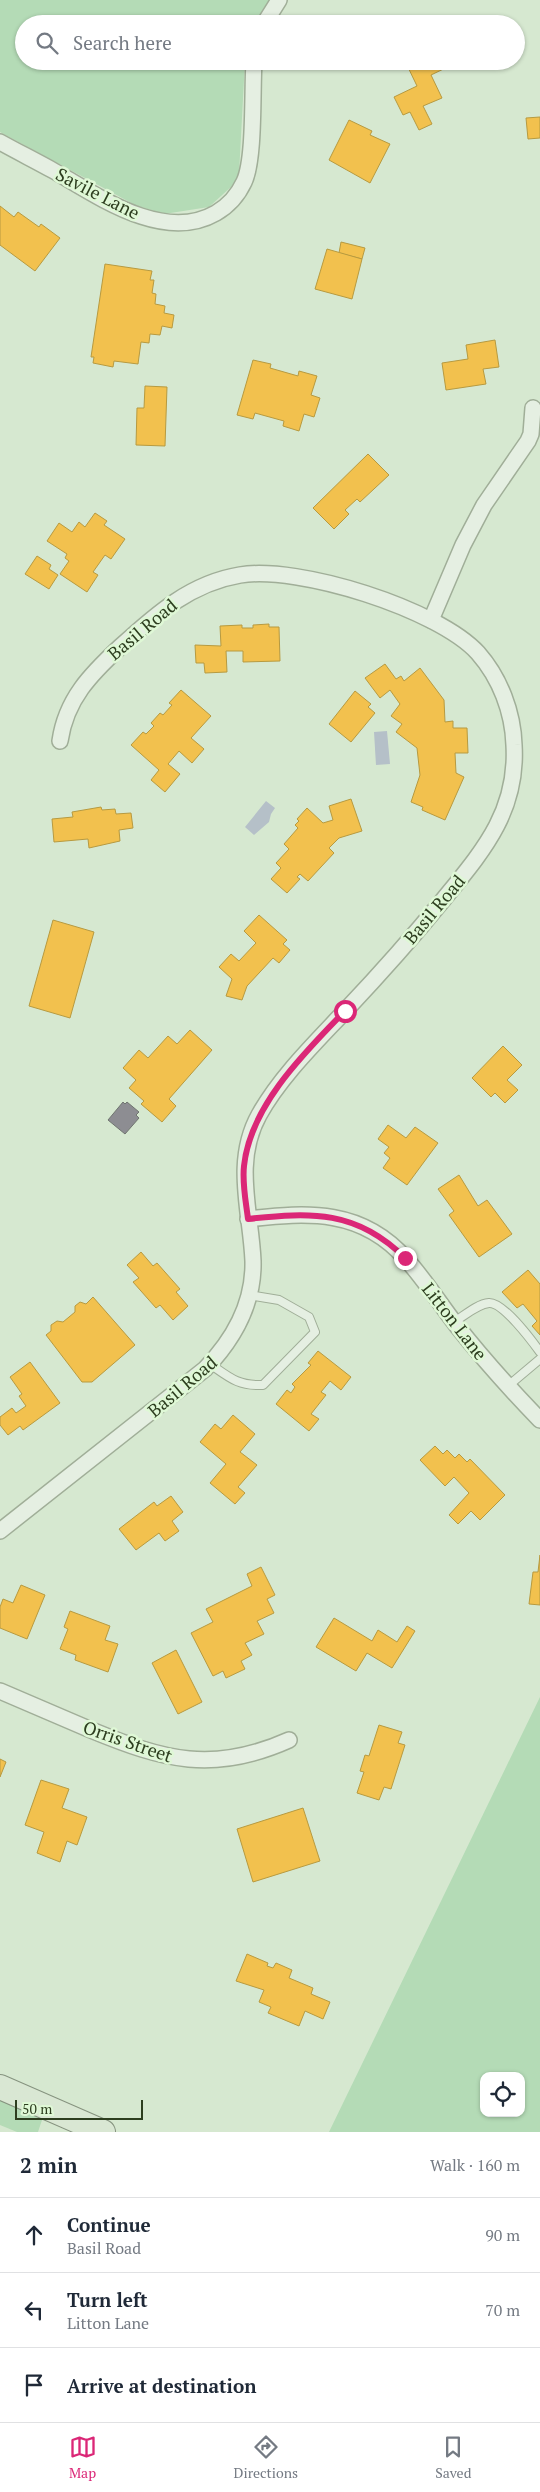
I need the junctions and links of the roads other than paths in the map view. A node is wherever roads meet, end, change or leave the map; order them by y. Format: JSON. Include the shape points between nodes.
{"nodes":[{"id":1,"x":279,"y":0,"type":"edge"},
{"id":2,"x":268,"y":15,"type":"edge"},
{"id":3,"x":254,"y":70,"type":"edge"},
{"id":4,"x":0,"y":142,"type":"edge"},
{"id":5,"x":533,"y":408,"type":"dead end"},
{"id":6,"x":431,"y":620,"type":"junction"},
{"id":7,"x":60,"y":741,"type":"dead end"},
{"id":8,"x":248,"y":1219,"type":"junction"},
{"id":9,"x":249,"y":1295,"type":"junction"},
{"id":10,"x":454,"y":1322,"type":"junction"},
{"id":11,"x":540,"y":1352,"type":"edge"},
{"id":12,"x":540,"y":1359,"type":"edge"},
{"id":13,"x":210,"y":1364,"type":"junction"},
{"id":14,"x":508,"y":1386,"type":"junction"},
{"id":15,"x":540,"y":1420,"type":"edge"},
{"id":16,"x":0,"y":1531,"type":"edge"},
{"id":17,"x":0,"y":1691,"type":"edge"},
{"id":18,"x":289,"y":1740,"type":"dead end"},
{"id":19,"x":0,"y":2087,"type":"edge"},
{"id":20,"x":60,"y":2124,"type":"edge"},
{"id":21,"x":103,"y":2132,"type":"edge"}],
"edges":[{"from":1,"to":2,"type":"street"},
{"from":3,"to":4,"type":"street","name":"Savile Lane","via":[[250,165],[245,182],[230,202],[208,217],[190,222],[166,222],[144,217],[86,190]]},
{"from":5,"to":6,"type":"street","via":[[528,441],[484,505]]},
{"from":6,"to":7,"type":"street","name":"Basil Road","via":[[372,597],[291,575],[259,573],[220,580],[188,592],[169,604],[101,665],[79,689],[69,707]]},
{"from":6,"to":8,"type":"street","name":"Basil Road","via":[[459,636],[477,652],[504,694],[515,746],[514,774],[508,801],[498,828],[484,850],[420,928],[318,1038],[258,1116],[248,1142],[244,1166]]},
{"from":8,"to":9,"type":"street","name":"Basil Road","via":[[253,1263]]},
{"from":8,"to":10,"type":"street","name":"Litton Lane","via":[[307,1214],[344,1220],[372,1230],[405,1258]]},
{"from":9,"to":13,"type":"street","name":"Basil Road","via":[[236,1331]]},
{"from":9,"to":13,"type":"lane","via":[[279,1300],[309,1317],[314,1332],[263,1385],[246,1385]]},
{"from":10,"to":11,"type":"lane","via":[[494,1303]]},
{"from":10,"to":14,"type":"street","name":"Litton Lane"},
{"from":12,"to":14,"type":"lane"},
{"from":13,"to":16,"type":"street","name":"Basil Road"},
{"from":14,"to":15,"type":"street","name":"Litton Lane"},
{"from":17,"to":18,"type":"street","name":"Orris Street","via":[[126,1744],[181,1760],[251,1756]]},
{"from":19,"to":20,"type":"main road"},
{"from":20,"to":21,"type":"main road"}]}
